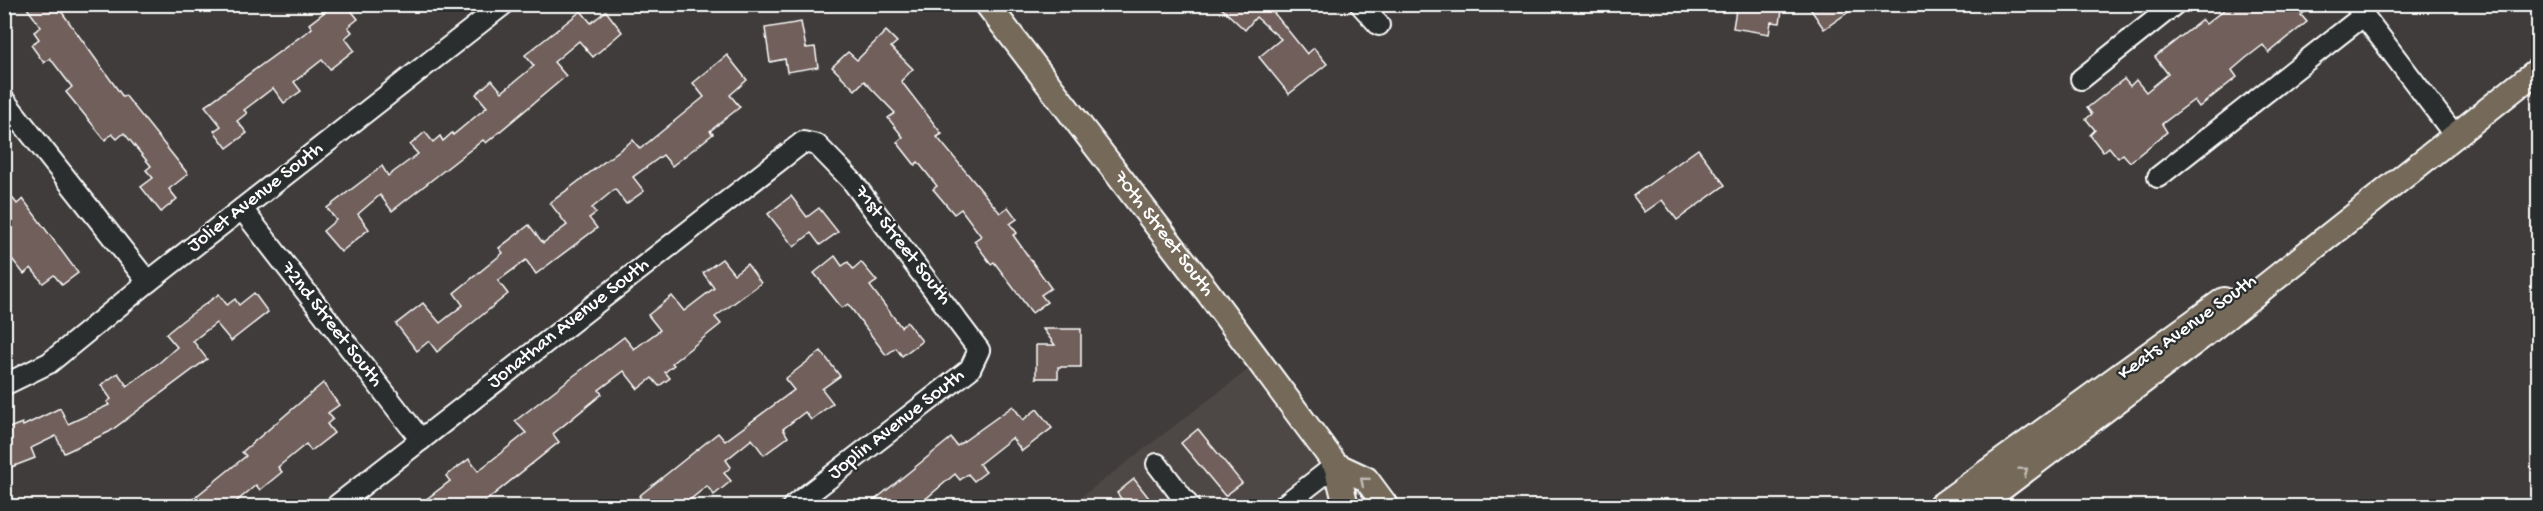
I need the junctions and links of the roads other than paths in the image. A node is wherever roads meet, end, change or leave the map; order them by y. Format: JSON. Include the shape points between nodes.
{"nodes":[{"id":1,"x":504,"y":4,"type":"edge"},
{"id":2,"x":987,"y":4,"type":"edge"},
{"id":3,"x":1360,"y":4,"type":"edge"},
{"id":4,"x":2175,"y":4,"type":"edge"},
{"id":5,"x":2359,"y":10,"type":"edge"},
{"id":6,"x":1379,"y":25,"type":"dead end"},
{"id":7,"x":2538,"y":70,"type":"edge"},
{"id":8,"x":2081,"y":79,"type":"dead end"},
{"id":9,"x":4,"y":100,"type":"edge"},
{"id":10,"x":2456,"y":137,"type":"junction"},
{"id":11,"x":803,"y":142,"type":"joint"},
{"id":12,"x":2437,"y":152,"type":"junction"},
{"id":13,"x":2158,"y":177,"type":"dead end"},
{"id":14,"x":242,"y":209,"type":"junction"},
{"id":15,"x":148,"y":282,"type":"junction"},
{"id":16,"x":972,"y":365,"type":"joint"},
{"id":17,"x":4,"y":385,"type":"edge"},
{"id":18,"x":421,"y":440,"type":"junction"},
{"id":19,"x":1157,"y":464,"type":"dead end"},
{"id":20,"x":1336,"y":465,"type":"junction"},
{"id":21,"x":336,"y":507,"type":"edge"},
{"id":22,"x":793,"y":507,"type":"edge"},
{"id":23,"x":1189,"y":507,"type":"edge"},
{"id":24,"x":1282,"y":507,"type":"edge"},
{"id":25,"x":1346,"y":507,"type":"edge"},
{"id":26,"x":1386,"y":507,"type":"edge"},
{"id":27,"x":1940,"y":507,"type":"edge"},
{"id":28,"x":1978,"y":507,"type":"edge"}],
"edges":[{"from":1,"to":14,"type":"street","name":"Joliet Avenue South"},
{"from":2,"to":20,"type":"main road","name":"70th Street South"},
{"from":3,"to":6,"type":"street"},
{"from":4,"to":8,"type":"street"},
{"from":5,"to":10,"type":"street"},
{"from":5,"to":13,"type":"street"},
{"from":7,"to":10,"type":"main road","name":"Keats Avenue South"},
{"from":9,"to":15,"type":"street"},
{"from":10,"to":12,"type":"main road","name":"Keats Avenue South"},
{"from":11,"to":16,"type":"street","name":"71st Street South","via":[[817,145],[852,181],[977,343],[979,350]]},
{"from":11,"to":18,"type":"street","name":"Jonathan Avenue South"},
{"from":12,"to":27,"type":"main road","name":"Keats Avenue South","via":[[2415,160]]},
{"from":28,"to":12,"type":"main road","name":"Keats Avenue South","one_way":true},
{"from":14,"to":15,"type":"street","name":"Joliet Avenue South"},
{"from":14,"to":18,"type":"street","name":"72nd Street South"},
{"from":15,"to":17,"type":"street","name":"Joliet Avenue South","via":[[49,363]]},
{"from":16,"to":22,"type":"street","name":"Joplin Avenue South"},
{"from":18,"to":21,"type":"street","name":"Jonathan Avenue South"},
{"from":19,"to":23,"type":"street"},
{"from":20,"to":24,"type":"street"},
{"from":20,"to":25,"type":"main road","name":"70th Street South"},
{"from":26,"to":20,"type":"main road","name":"70th Street South","one_way":true,"via":[[1366,479]]}]}
